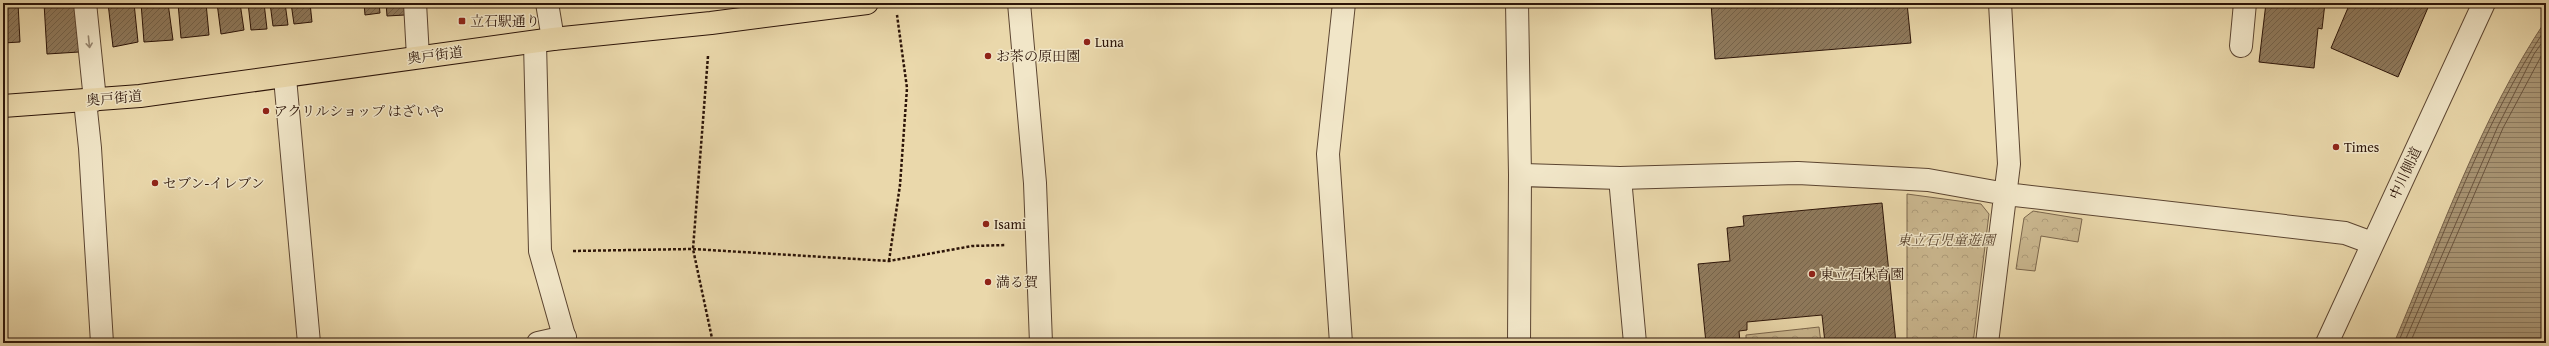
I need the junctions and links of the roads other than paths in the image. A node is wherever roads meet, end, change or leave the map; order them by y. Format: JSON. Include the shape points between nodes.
{"nodes":[{"id":1,"x":85,"y":3,"type":"edge"},
{"id":2,"x":416,"y":3,"type":"edge"},
{"id":3,"x":547,"y":3,"type":"edge"},
{"id":4,"x":867,"y":3,"type":"edge"},
{"id":5,"x":1019,"y":3,"type":"edge"},
{"id":6,"x":1344,"y":3,"type":"edge"},
{"id":7,"x":1517,"y":3,"type":"edge"},
{"id":8,"x":2000,"y":3,"type":"edge"},
{"id":9,"x":2245,"y":3,"type":"edge"},
{"id":10,"x":2484,"y":3,"type":"edge"},
{"id":11,"x":803,"y":7,"type":"edge"},
{"id":12,"x":544,"y":41,"type":"junction"},
{"id":13,"x":2241,"y":46,"type":"dead end"},
{"id":14,"x":418,"y":57,"type":"junction"},
{"id":15,"x":285,"y":78,"type":"junction"},
{"id":16,"x":90,"y":101,"type":"junction"},
{"id":17,"x":3,"y":106,"type":"edge"},
{"id":18,"x":1520,"y":175,"type":"junction"},
{"id":19,"x":1620,"y":178,"type":"junction"},
{"id":20,"x":2006,"y":194,"type":"junction"},
{"id":21,"x":2372,"y":243,"type":"junction"},
{"id":22,"x":565,"y":340,"type":"edge"},
{"id":23,"x":102,"y":343,"type":"edge"},
{"id":24,"x":309,"y":343,"type":"edge"},
{"id":25,"x":538,"y":343,"type":"edge"},
{"id":26,"x":1041,"y":343,"type":"edge"},
{"id":27,"x":1341,"y":343,"type":"edge"},
{"id":28,"x":1519,"y":343,"type":"edge"},
{"id":29,"x":1635,"y":343,"type":"edge"},
{"id":30,"x":1986,"y":343,"type":"edge"},
{"id":31,"x":2326,"y":343,"type":"edge"}],
"edges":[{"from":1,"to":16,"type":"street","one_way":true},
{"from":2,"to":14,"type":"street"},
{"from":3,"to":12,"type":"street"},
{"from":4,"to":11,"type":"main road","name":"奥戸街道"},
{"from":5,"to":26,"type":"street","via":[[1035,183]]},
{"from":6,"to":27,"type":"street","via":[[1328,154]]},
{"from":7,"to":18,"type":"street"},
{"from":8,"to":20,"type":"street","via":[[2009,164]]},
{"from":9,"to":13,"type":"street"},
{"from":10,"to":21,"type":"street","name":"中川側道"},
{"from":11,"to":12,"type":"main road","name":"奥戸街道","via":[[711,23]]},
{"from":12,"to":14,"type":"main road","name":"奥戸街道"},
{"from":12,"to":22,"type":"street","via":[[540,251]]},
{"from":14,"to":15,"type":"main road","name":"奥戸街道"},
{"from":15,"to":16,"type":"main road","name":"奥戸街道"},
{"from":15,"to":24,"type":"street"},
{"from":16,"to":17,"type":"main road","name":"奥戸街道"},
{"from":16,"to":23,"type":"street","via":[[90,148]]},
{"from":18,"to":19,"type":"street"},
{"from":18,"to":28,"type":"street"},
{"from":19,"to":20,"type":"street","via":[[1806,174],[1928,180]]},
{"from":19,"to":29,"type":"street"},
{"from":20,"to":21,"type":"street","via":[[2345,233]]},
{"from":20,"to":30,"type":"street"},
{"from":21,"to":31,"type":"street","name":"中川側道"},
{"from":22,"to":25,"type":"street"}]}
